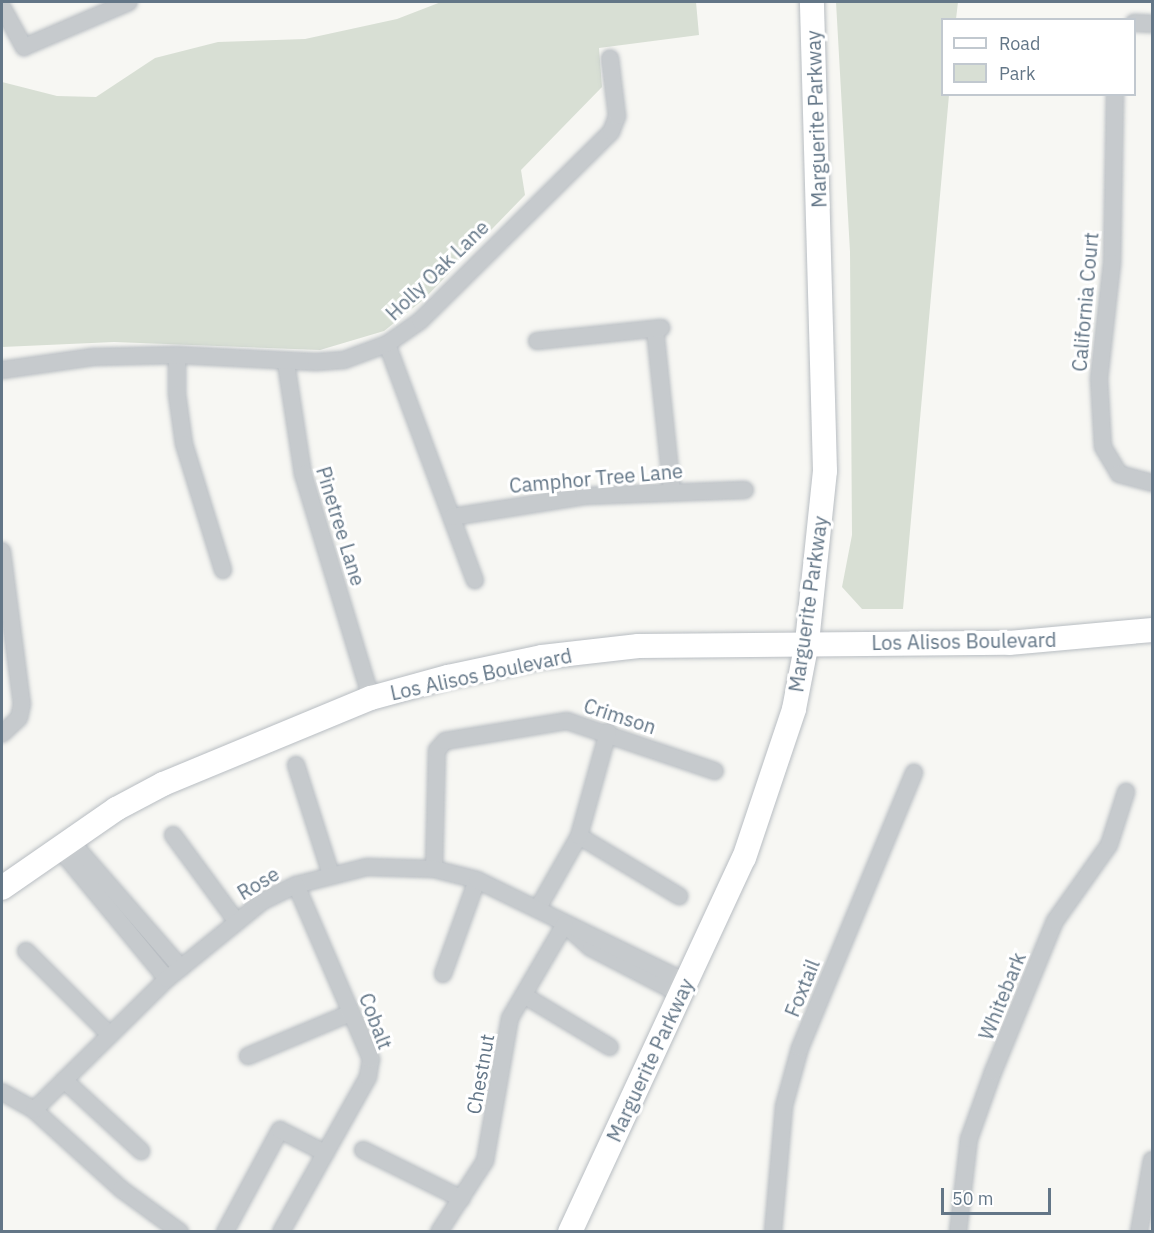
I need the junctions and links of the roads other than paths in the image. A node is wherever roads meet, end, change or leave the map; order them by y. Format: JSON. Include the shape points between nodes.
{"nodes":[{"id":1,"x":129,"y":2,"type":"edge"},
{"id":2,"x":812,"y":2,"type":"edge"},
{"id":3,"x":2,"y":7,"type":"edge"},
{"id":4,"x":1136,"y":23,"type":"edge"},
{"id":5,"x":1152,"y":24,"type":"edge"},
{"id":6,"x":610,"y":58,"type":"dead end"},
{"id":7,"x":1115,"y":96,"type":"edge"},
{"id":8,"x":537,"y":341,"type":"dead end"},
{"id":9,"x":387,"y":344,"type":"junction"},
{"id":10,"x":177,"y":355,"type":"junction"},
{"id":11,"x":286,"y":363,"type":"junction"},
{"id":12,"x":2,"y":370,"type":"edge"},
{"id":13,"x":1152,"y":483,"type":"edge"},
{"id":14,"x":745,"y":490,"type":"dead end"},
{"id":15,"x":672,"y":491,"type":"junction"},
{"id":16,"x":452,"y":517,"type":"junction"},
{"id":17,"x":2,"y":551,"type":"edge"},
{"id":18,"x":223,"y":570,"type":"dead end"},
{"id":19,"x":475,"y":580,"type":"dead end"},
{"id":20,"x":1152,"y":630,"type":"edge"},
{"id":21,"x":807,"y":642,"type":"junction"},
{"id":22,"x":371,"y":698,"type":"junction"},
{"id":23,"x":608,"y":732,"type":"junction"},
{"id":24,"x":2,"y":734,"type":"edge"},
{"id":25,"x":296,"y":765,"type":"dead end"},
{"id":26,"x":716,"y":771,"type":"dead end"},
{"id":27,"x":914,"y":773,"type":"dead end"},
{"id":28,"x":1126,"y":792,"type":"dead end"},
{"id":29,"x":173,"y":835,"type":"dead end"},
{"id":30,"x":579,"y":836,"type":"junction"},
{"id":31,"x":64,"y":843,"type":"junction"},
{"id":32,"x":434,"y":869,"type":"junction"},
{"id":33,"x":331,"y":875,"type":"junction"},
{"id":34,"x":477,"y":880,"type":"junction"},
{"id":35,"x":296,"y":885,"type":"junction"},
{"id":36,"x":2,"y":888,"type":"edge"},
{"id":37,"x":679,"y":896,"type":"dead end"},
{"id":38,"x":538,"y":908,"type":"junction"},
{"id":39,"x":237,"y":922,"type":"junction"},
{"id":40,"x":565,"y":924,"type":"junction"},
{"id":41,"x":26,"y":951,"type":"dead end"},
{"id":42,"x":181,"y":968,"type":"junction"},
{"id":43,"x":442,"y":974,"type":"dead end"},
{"id":44,"x":167,"y":979,"type":"junction"},
{"id":45,"x":683,"y":988,"type":"junction"},
{"id":46,"x":525,"y":996,"type":"junction"},
{"id":47,"x":351,"y":1013,"type":"junction"},
{"id":48,"x":110,"y":1035,"type":"junction"},
{"id":49,"x":610,"y":1047,"type":"dead end"},
{"id":50,"x":248,"y":1056,"type":"dead end"},
{"id":51,"x":64,"y":1080,"type":"junction"},
{"id":52,"x":2,"y":1092,"type":"edge"},
{"id":53,"x":34,"y":1110,"type":"junction"},
{"id":54,"x":363,"y":1150,"type":"dead end"},
{"id":55,"x":141,"y":1151,"type":"dead end"},
{"id":56,"x":325,"y":1153,"type":"junction"},
{"id":57,"x":1152,"y":1160,"type":"edge"},
{"id":58,"x":462,"y":1198,"type":"junction"},
{"id":59,"x":180,"y":1232,"type":"edge"},
{"id":60,"x":225,"y":1232,"type":"edge"},
{"id":61,"x":281,"y":1232,"type":"edge"},
{"id":62,"x":439,"y":1232,"type":"edge"},
{"id":63,"x":570,"y":1232,"type":"edge"},
{"id":64,"x":773,"y":1232,"type":"edge"},
{"id":65,"x":958,"y":1232,"type":"edge"},
{"id":66,"x":1139,"y":1232,"type":"edge"}],
"edges":[{"from":1,"to":3,"type":"street","via":[[24,47]]},
{"from":2,"to":21,"type":"main road","name":"Marguerite Parkway","via":[[826,388],[825,471]]},
{"from":4,"to":5,"type":"street"},
{"from":6,"to":9,"type":"street","name":"Holly Oak Lane","via":[[617,116],[611,132],[420,321]]},
{"from":7,"to":13,"type":"street","name":"California Court","via":[[1112,263],[1100,363],[1101,428],[1111,466],[1128,478]]},
{"from":8,"to":15,"type":"street","via":[[658,328]]},
{"from":9,"to":11,"type":"street","name":"Holly Oak Lane","via":[[344,360]]},
{"from":9,"to":16,"type":"street"},
{"from":10,"to":11,"type":"street","name":"Holly Oak Lane"},
{"from":10,"to":12,"type":"street","name":"Holly Oak Lane","via":[[93,357]]},
{"from":10,"to":18,"type":"street","via":[[177,394],[184,444]]},
{"from":11,"to":22,"type":"street","name":"Pinetree Lane","via":[[303,474]]},
{"from":14,"to":15,"type":"street","name":"Camphor Tree Lane"},
{"from":15,"to":16,"type":"street","name":"Camphor Tree Lane","via":[[584,496]]},
{"from":16,"to":19,"type":"street"},
{"from":17,"to":24,"type":"street","via":[[22,704],[19,718]]},
{"from":20,"to":21,"type":"main road","name":"Los Alisos Boulevard","via":[[1009,643]]},
{"from":21,"to":22,"type":"main road","name":"Los Alisos Boulevard","via":[[638,646],[542,657]]},
{"from":21,"to":45,"type":"main road","name":"Marguerite Parkway","via":[[774,776],[744,858]]},
{"from":22,"to":31,"type":"main road","name":"Los Alisos Boulevard","via":[[163,784]]},
{"from":23,"to":26,"type":"street","name":"Crimson"},
{"from":23,"to":30,"type":"street"},
{"from":23,"to":32,"type":"street","name":"Crimson","via":[[567,721],[445,741],[440,745]]},
{"from":25,"to":33,"type":"street"},
{"from":27,"to":64,"type":"street","name":"Foxtail","via":[[800,1048],[784,1106]]},
{"from":28,"to":65,"type":"street","name":"Whitebark","via":[[1109,845],[1055,921],[993,1072],[969,1139]]},
{"from":29,"to":39,"type":"street"},
{"from":30,"to":37,"type":"street"},
{"from":30,"to":38,"type":"street"},
{"from":31,"to":36,"type":"main road","name":"Los Alisos Boulevard"},
{"from":31,"to":42,"type":"street"},
{"from":31,"to":44,"type":"street"},
{"from":32,"to":33,"type":"street","name":"Rose","via":[[367,867]]},
{"from":32,"to":34,"type":"street","name":"Rose"},
{"from":33,"to":35,"type":"street","name":"Rose"},
{"from":34,"to":38,"type":"street","name":"Rose"},
{"from":34,"to":43,"type":"street"},
{"from":35,"to":39,"type":"street","name":"Rose"},
{"from":35,"to":47,"type":"street","name":"Cobalt"},
{"from":38,"to":40,"type":"street","name":"Rose"},
{"from":39,"to":42,"type":"street","name":"Rose"},
{"from":40,"to":45,"type":"street","name":"Rose","via":[[591,948]]},
{"from":40,"to":46,"type":"street","name":"Chestnut"},
{"from":41,"to":48,"type":"street"},
{"from":42,"to":44,"type":"street","name":"Rose"},
{"from":44,"to":48,"type":"street","name":"Rose"},
{"from":45,"to":63,"type":"main road","name":"Marguerite Parkway"},
{"from":46,"to":49,"type":"street"},
{"from":46,"to":58,"type":"street","name":"Chestnut","via":[[510,1018],[485,1161]]},
{"from":47,"to":50,"type":"street"},
{"from":47,"to":56,"type":"street","name":"Cobalt","via":[[372,1059],[368,1077]]},
{"from":48,"to":51,"type":"street","name":"Rose"},
{"from":51,"to":53,"type":"street","name":"Rose"},
{"from":51,"to":55,"type":"street"},
{"from":52,"to":53,"type":"street"},
{"from":53,"to":59,"type":"street","via":[[121,1189]]},
{"from":54,"to":58,"type":"street"},
{"from":56,"to":60,"type":"street","via":[[280,1130]]},
{"from":56,"to":61,"type":"street","name":"Cobalt"},
{"from":57,"to":66,"type":"street"},
{"from":58,"to":62,"type":"street","name":"Chestnut"}]}
